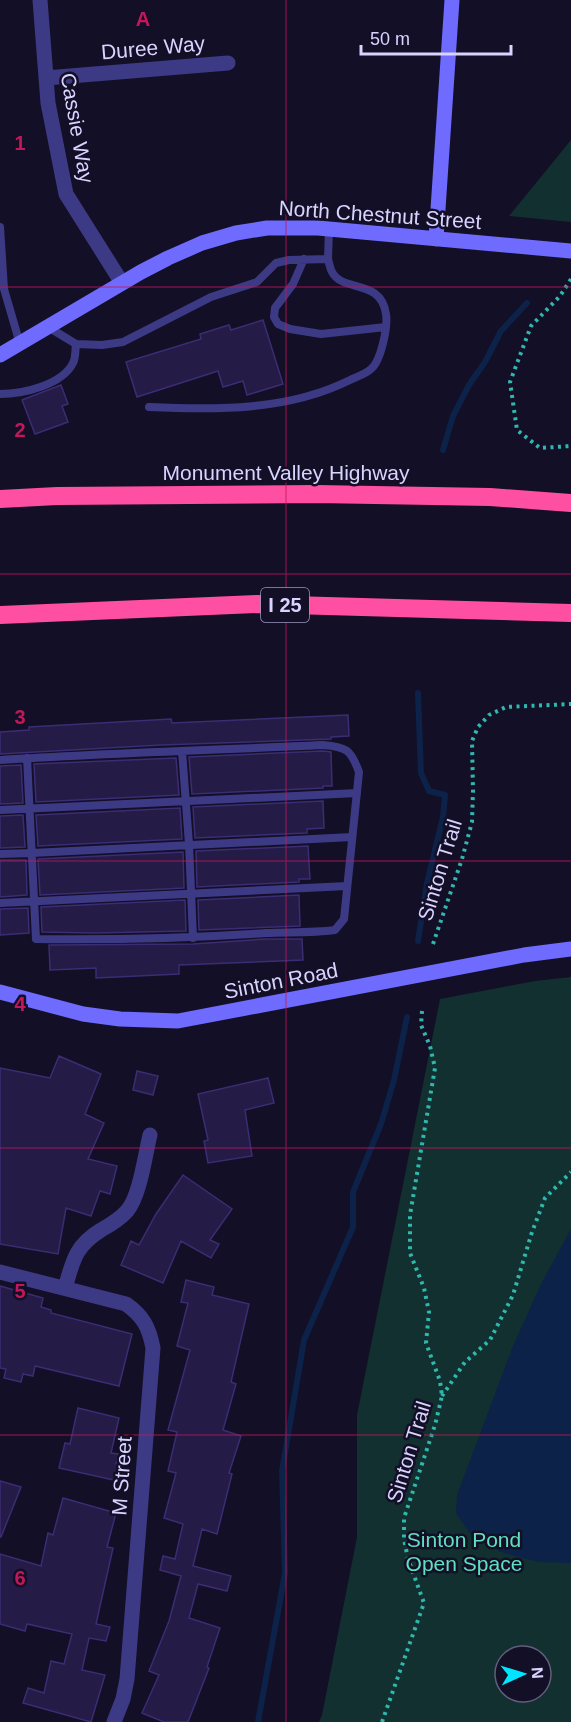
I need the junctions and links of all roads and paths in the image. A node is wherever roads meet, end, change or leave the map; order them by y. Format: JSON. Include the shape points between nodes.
{"nodes":[{"id":1,"x":40,"y":0,"type":"edge"},
{"id":2,"x":452,"y":0,"type":"edge"},
{"id":3,"x":228,"y":63,"type":"dead end"},
{"id":4,"x":46,"y":78,"type":"junction"},
{"id":5,"x":0,"y":227,"type":"edge"},
{"id":6,"x":329,"y":228,"type":"junction"},
{"id":7,"x":436,"y":239,"type":"junction"},
{"id":8,"x":571,"y":251,"type":"edge"},
{"id":9,"x":328,"y":259,"type":"junction"},
{"id":10,"x":304,"y":260,"type":"junction"},
{"id":11,"x":2,"y":274,"type":"edge"},
{"id":12,"x":571,"y":279,"type":"edge"},
{"id":13,"x":122,"y":283,"type":"junction"},
{"id":14,"x":48,"y":327,"type":"junction"},
{"id":15,"x":386,"y":327,"type":"junction"},
{"id":16,"x":20,"y":344,"type":"junction"},
{"id":17,"x":76,"y":344,"type":"junction"},
{"id":18,"x":0,"y":355,"type":"edge"},
{"id":19,"x":0,"y":394,"type":"edge"},
{"id":20,"x":149,"y":407,"type":"dead end"},
{"id":21,"x":571,"y":446,"type":"edge"},
{"id":22,"x":0,"y":499,"type":"edge"},
{"id":23,"x":571,"y":503,"type":"edge"},
{"id":24,"x":571,"y":613,"type":"edge"},
{"id":25,"x":0,"y":615,"type":"edge"},
{"id":26,"x":571,"y":704,"type":"edge"},
{"id":27,"x":182,"y":751,"type":"junction"},
{"id":28,"x":27,"y":758,"type":"junction"},
{"id":29,"x":0,"y":760,"type":"edge"},
{"id":30,"x":357,"y":793,"type":"junction"},
{"id":31,"x":186,"y":801,"type":"junction"},
{"id":32,"x":29,"y":809,"type":"junction"},
{"id":33,"x":0,"y":810,"type":"edge"},
{"id":34,"x":352,"y":837,"type":"junction"},
{"id":35,"x":189,"y":844,"type":"junction"},
{"id":36,"x":32,"y":853,"type":"junction"},
{"id":37,"x":0,"y":854,"type":"edge"},
{"id":38,"x":347,"y":886,"type":"junction"},
{"id":39,"x":191,"y":894,"type":"junction"},
{"id":40,"x":35,"y":900,"type":"junction"},
{"id":41,"x":0,"y":903,"type":"edge"},
{"id":42,"x":193,"y":938,"type":"junction"},
{"id":43,"x":433,"y":944,"type":"dead end"},
{"id":44,"x":571,"y":949,"type":"edge"},
{"id":45,"x":0,"y":992,"type":"edge"},
{"id":46,"x":422,"y":1011,"type":"dead end"},
{"id":47,"x":150,"y":1135,"type":"dead end"},
{"id":48,"x":571,"y":1172,"type":"edge"},
{"id":49,"x":0,"y":1272,"type":"edge"},
{"id":50,"x":65,"y":1288,"type":"junction"},
{"id":51,"x":442,"y":1396,"type":"junction"},
{"id":52,"x":114,"y":1722,"type":"edge"},
{"id":53,"x":382,"y":1722,"type":"edge"}],
"edges":[{"from":1,"to":4,"type":"street","name":"Cassie Way"},
{"from":2,"to":7,"type":"street"},
{"from":3,"to":4,"type":"street","name":"Duree Way"},
{"from":4,"to":13,"type":"street","name":"Cassie Way","via":[[66,194]]},
{"from":5,"to":11,"type":"lane"},
{"from":6,"to":7,"type":"street","name":"North Chestnut Street"},
{"from":6,"to":9,"type":"lane"},
{"from":6,"to":13,"type":"street","name":"North Chestnut Street","via":[[267,228],[221,236]]},
{"from":7,"to":8,"type":"street","name":"North Chestnut Street"},
{"from":9,"to":10,"type":"lane"},
{"from":9,"to":15,"type":"lane","via":[[332,273],[340,280],[381,298]]},
{"from":10,"to":15,"type":"lane","via":[[275,308],[278,324],[321,334]]},
{"from":10,"to":17,"type":"lane","via":[[276,263],[257,282],[211,297],[123,342]]},
{"from":11,"to":16,"type":"lane"},
{"from":12,"to":21,"type":"path","via":[[531,326],[510,382],[517,430],[540,448]]},
{"from":13,"to":14,"type":"street","name":"North Chestnut Street"},
{"from":14,"to":16,"type":"street","name":"North Chestnut Street"},
{"from":14,"to":17,"type":"lane"},
{"from":15,"to":20,"type":"lane","via":[[372,369],[334,388],[270,405],[205,410]]},
{"from":16,"to":18,"type":"street","name":"North Chestnut Street"},
{"from":17,"to":19,"type":"lane","via":[[74,362],[63,376],[32,390]]},
{"from":22,"to":23,"type":"highway","name":"Monument Valley Highway","via":[[317,494],[490,497]]},
{"from":24,"to":25,"type":"highway","number":"I 25","via":[[257,604]]},
{"from":26,"to":43,"type":"path","name":"Sinton Trail","via":[[506,707],[489,715],[478,727],[472,741],[472,822]]},
{"from":27,"to":28,"type":"lane"},
{"from":27,"to":30,"type":"lane","via":[[336,746],[347,750],[355,761],[359,772]]},
{"from":27,"to":31,"type":"lane"},
{"from":28,"to":29,"type":"lane"},
{"from":28,"to":32,"type":"lane"},
{"from":30,"to":31,"type":"lane"},
{"from":30,"to":34,"type":"lane"},
{"from":31,"to":32,"type":"lane"},
{"from":31,"to":35,"type":"lane"},
{"from":32,"to":33,"type":"lane"},
{"from":32,"to":36,"type":"lane"},
{"from":34,"to":35,"type":"lane"},
{"from":34,"to":38,"type":"lane"},
{"from":35,"to":36,"type":"lane"},
{"from":35,"to":39,"type":"lane"},
{"from":36,"to":37,"type":"lane"},
{"from":36,"to":40,"type":"lane"},
{"from":38,"to":39,"type":"lane"},
{"from":38,"to":42,"type":"lane","via":[[344,919],[335,930]]},
{"from":39,"to":40,"type":"lane"},
{"from":39,"to":42,"type":"lane"},
{"from":40,"to":41,"type":"lane"},
{"from":40,"to":42,"type":"lane","via":[[36,939]]},
{"from":44,"to":45,"type":"street","name":"Sinton Road","via":[[178,1021],[83,1014]]},
{"from":46,"to":51,"type":"path","name":"Sinton Trail","via":[[421,1025],[435,1068],[410,1215],[410,1253],[424,1288],[429,1312],[426,1343]]},
{"from":47,"to":50,"type":"street","via":[[135,1198],[127,1211],[83,1242],[74,1256]]},
{"from":48,"to":51,"type":"path","via":[[545,1198],[513,1295],[490,1340],[465,1362]]},
{"from":49,"to":50,"type":"street","name":"M Street"},
{"from":50,"to":52,"type":"street","name":"M Street","via":[[126,1304],[136,1311],[150,1332],[153,1348],[127,1679]]},
{"from":51,"to":53,"type":"path","name":"Sinton Trail","via":[[404,1518],[408,1559],[424,1603]]}]}
